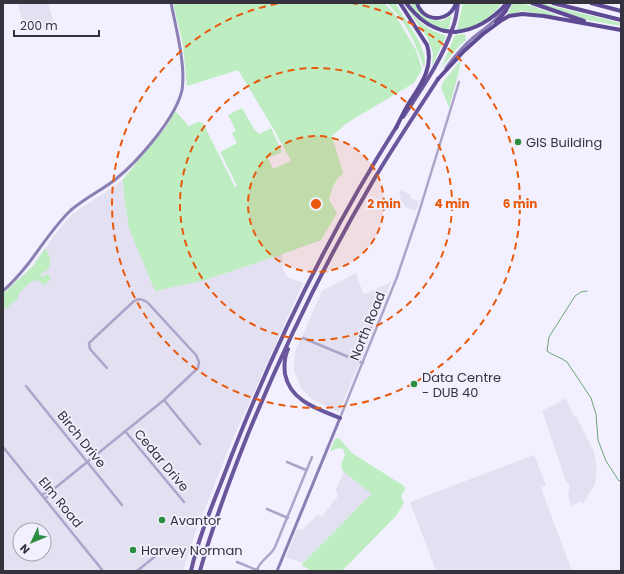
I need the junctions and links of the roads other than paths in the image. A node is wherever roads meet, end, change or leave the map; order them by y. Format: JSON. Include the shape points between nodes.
{"nodes":[{"id":1,"x":171,"y":3,"type":"edge"},
{"id":2,"x":400,"y":3,"type":"edge"},
{"id":3,"x":406,"y":3,"type":"edge"},
{"id":4,"x":417,"y":3,"type":"edge"},
{"id":5,"x":457,"y":3,"type":"edge"},
{"id":6,"x":507,"y":3,"type":"edge"},
{"id":7,"x":510,"y":3,"type":"edge"},
{"id":8,"x":532,"y":3,"type":"edge"},
{"id":9,"x":553,"y":3,"type":"edge"},
{"id":10,"x":591,"y":3,"type":"edge"},
{"id":11,"x":621,"y":11,"type":"edge"},
{"id":12,"x":621,"y":20,"type":"edge"},
{"id":13,"x":605,"y":27,"type":"junction"},
{"id":14,"x":621,"y":30,"type":"edge"},
{"id":15,"x":483,"y":34,"type":"junction"},
{"id":16,"x":438,"y":80,"type":"junction"},
{"id":17,"x":459,"y":82,"type":"dead end"},
{"id":18,"x":396,"y":128,"type":"junction"},
{"id":19,"x":3,"y":291,"type":"edge"},
{"id":20,"x":303,"y":312,"type":"junction"},
{"id":21,"x":303,"y":338,"type":"dead end"},
{"id":22,"x":363,"y":363,"type":"junction"},
{"id":23,"x":106,"y":368,"type":"dead end"},
{"id":24,"x":26,"y":386,"type":"dead end"},
{"id":25,"x":164,"y":400,"type":"junction"},
{"id":26,"x":340,"y":418,"type":"junction"},
{"id":27,"x":125,"y":431,"type":"junction"},
{"id":28,"x":200,"y":444,"type":"dead end"},
{"id":29,"x":3,"y":447,"type":"edge"},
{"id":30,"x":312,"y":457,"type":"dead end"},
{"id":31,"x":88,"y":462,"type":"junction"},
{"id":32,"x":287,"y":462,"type":"dead end"},
{"id":33,"x":306,"y":470,"type":"junction"},
{"id":34,"x":55,"y":488,"type":"junction"},
{"id":35,"x":42,"y":495,"type":"junction"},
{"id":36,"x":45,"y":499,"type":"junction"},
{"id":37,"x":184,"y":502,"type":"dead end"},
{"id":38,"x":122,"y":505,"type":"dead end"},
{"id":39,"x":267,"y":510,"type":"dead end"},
{"id":40,"x":288,"y":518,"type":"junction"},
{"id":41,"x":158,"y":554,"type":"dead end"},
{"id":42,"x":237,"y":562,"type":"dead end"},
{"id":43,"x":258,"y":570,"type":"edge"},
{"id":44,"x":103,"y":571,"type":"edge"},
{"id":45,"x":137,"y":571,"type":"edge"},
{"id":46,"x":189,"y":571,"type":"edge"},
{"id":47,"x":200,"y":571,"type":"edge"},
{"id":48,"x":277,"y":571,"type":"edge"}],
"edges":[{"from":1,"to":19,"type":"main road","via":[[183,78],[182,90],[172,114],[122,174],[83,201],[50,232],[27,265]]},
{"from":2,"to":18,"type":"highway","via":[[427,45],[429,62],[424,80]]},
{"from":3,"to":6,"type":"highway","bridge":true,"via":[[430,26],[455,32],[466,31],[483,24]]},
{"from":4,"to":5,"type":"highway","via":[[427,16],[436,18],[446,16]]},
{"from":5,"to":18,"type":"highway","via":[[454,26],[445,49]]},
{"from":6,"to":16,"type":"main road","via":[[497,18],[451,61]]},
{"from":7,"to":15,"type":"highway","via":[[506,12]]},
{"from":8,"to":13,"type":"highway"},
{"from":9,"to":12,"type":"highway"},
{"from":10,"to":11,"type":"highway"},
{"from":13,"to":14,"type":"highway"},
{"from":13,"to":15,"type":"highway","via":[[522,14],[509,16]]},
{"from":15,"to":16,"type":"highway"},
{"from":16,"to":20,"type":"highway","via":[[373,181]]},
{"from":17,"to":22,"type":"street","name":"North Road","via":[[404,258]]},
{"from":18,"to":46,"type":"highway","via":[[308,283],[209,506]]},
{"from":20,"to":26,"type":"highway","via":[[286,353],[286,378],[293,392],[305,402]]},
{"from":20,"to":47,"type":"highway","via":[[238,459],[211,532]]},
{"from":21,"to":22,"type":"street"},
{"from":22,"to":26,"type":"street","name":"North Road"},
{"from":23,"to":25,"type":"street","via":[[90,349],[89,342],[134,301],[143,299],[196,355],[199,362],[198,368]]},
{"from":24,"to":31,"type":"street","name":"Birch Drive"},
{"from":25,"to":27,"type":"street"},
{"from":25,"to":28,"type":"street"},
{"from":26,"to":48,"type":"main road","name":"North Road"},
{"from":27,"to":31,"type":"street"},
{"from":27,"to":37,"type":"street","name":"Cedar Drive"},
{"from":29,"to":35,"type":"street","name":"Elm Road"},
{"from":30,"to":33,"type":"street"},
{"from":31,"to":34,"type":"street"},
{"from":31,"to":38,"type":"street","name":"Birch Drive"},
{"from":32,"to":33,"type":"street"},
{"from":33,"to":40,"type":"street"},
{"from":34,"to":35,"type":"street"},
{"from":34,"to":36,"type":"street"},
{"from":35,"to":36,"type":"street","name":"Elm Road"},
{"from":36,"to":44,"type":"street","name":"Elm Road"},
{"from":39,"to":40,"type":"street"},
{"from":40,"to":43,"type":"street","via":[[273,551],[261,562]]},
{"from":41,"to":45,"type":"street"},
{"from":42,"to":43,"type":"street"}]}
